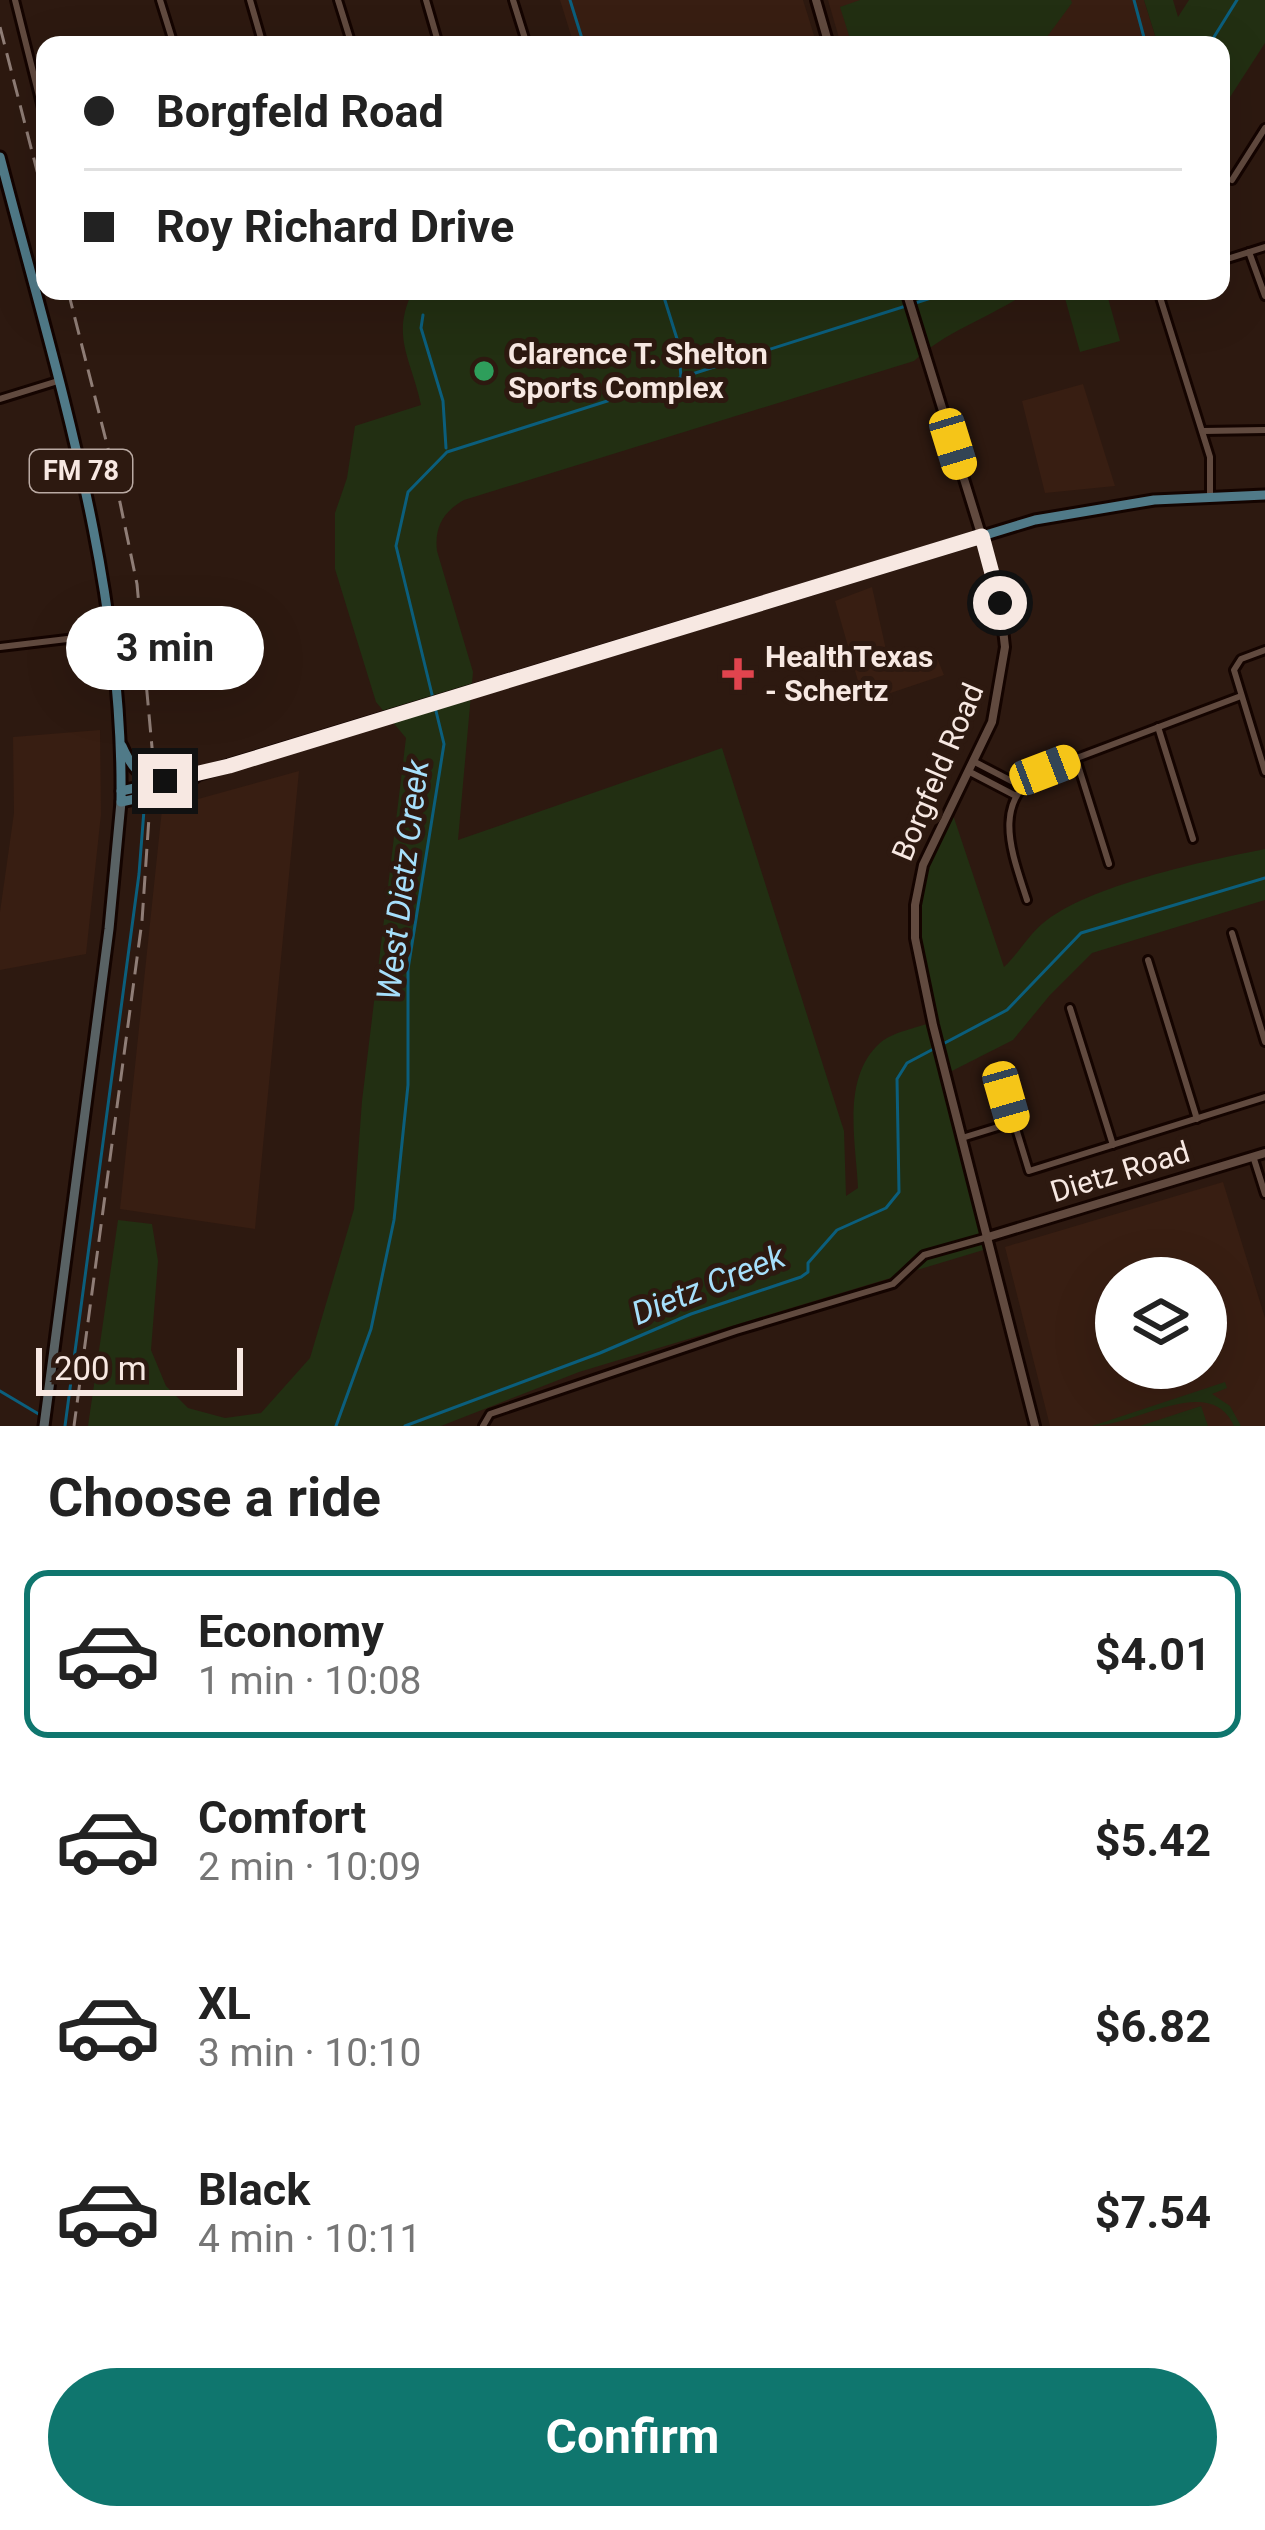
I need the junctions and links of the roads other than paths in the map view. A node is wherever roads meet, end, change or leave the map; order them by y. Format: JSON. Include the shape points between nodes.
{"nodes":[{"id":1,"x":15,"y":0,"type":"edge"},
{"id":2,"x":160,"y":0,"type":"edge"},
{"id":3,"x":250,"y":0,"type":"edge"},
{"id":4,"x":338,"y":0,"type":"edge"},
{"id":5,"x":426,"y":0,"type":"edge"},
{"id":6,"x":513,"y":0,"type":"edge"},
{"id":7,"x":815,"y":0,"type":"edge"},
{"id":8,"x":171,"y":36,"type":"edge"},
{"id":9,"x":260,"y":36,"type":"edge"},
{"id":10,"x":349,"y":36,"type":"edge"},
{"id":11,"x":436,"y":36,"type":"edge"},
{"id":12,"x":524,"y":36,"type":"edge"},
{"id":13,"x":827,"y":36,"type":"edge"},
{"id":14,"x":36,"y":84,"type":"edge"},
{"id":15,"x":1265,"y":128,"type":"edge"},
{"id":16,"x":0,"y":158,"type":"edge"},
{"id":17,"x":1232,"y":180,"type":"dead end"},
{"id":18,"x":1265,"y":247,"type":"edge"},
{"id":19,"x":1249,"y":252,"type":"junction"},
{"id":20,"x":1230,"y":258,"type":"edge"},
{"id":21,"x":1265,"y":296,"type":"edge"},
{"id":22,"x":36,"y":297,"type":"edge"},
{"id":23,"x":37,"y":300,"type":"edge"},
{"id":24,"x":909,"y":300,"type":"edge"},
{"id":25,"x":1161,"y":300,"type":"edge"},
{"id":26,"x":58,"y":382,"type":"junction"},
{"id":27,"x":0,"y":399,"type":"edge"},
{"id":28,"x":1265,"y":430,"type":"edge"},
{"id":29,"x":1203,"y":431,"type":"junction"},
{"id":30,"x":1210,"y":495,"type":"junction"},
{"id":31,"x":1265,"y":495,"type":"edge"},
{"id":32,"x":982,"y":536,"type":"junction"},
{"id":33,"x":112,"y":634,"type":"junction"},
{"id":34,"x":0,"y":647,"type":"edge"},
{"id":35,"x":1265,"y":650,"type":"edge"},
{"id":36,"x":1240,"y":696,"type":"junction"},
{"id":37,"x":1158,"y":727,"type":"junction"},
{"id":38,"x":120,"y":742,"type":"junction"},
{"id":39,"x":1076,"y":758,"type":"junction"},
{"id":40,"x":974,"y":761,"type":"junction"},
{"id":41,"x":968,"y":771,"type":"junction"},
{"id":42,"x":1265,"y":772,"type":"edge"},
{"id":43,"x":200,"y":774,"type":"junction"},
{"id":44,"x":165,"y":781,"type":"junction"},
{"id":45,"x":1020,"y":792,"type":"junction"},
{"id":46,"x":121,"y":797,"type":"junction"},
{"id":47,"x":1193,"y":839,"type":"dead end"},
{"id":48,"x":1109,"y":864,"type":"dead end"},
{"id":49,"x":1027,"y":900,"type":"dead end"},
{"id":50,"x":1232,"y":933,"type":"dead end"},
{"id":51,"x":1148,"y":960,"type":"dead end"},
{"id":52,"x":1070,"y":1008,"type":"dead end"},
{"id":53,"x":1265,"y":1042,"type":"edge"},
{"id":54,"x":999,"y":1072,"type":"dead end"},
{"id":55,"x":1265,"y":1097,"type":"edge"},
{"id":56,"x":1197,"y":1119,"type":"junction"},
{"id":57,"x":1014,"y":1122,"type":"junction"},
{"id":58,"x":962,"y":1138,"type":"junction"},
{"id":59,"x":1113,"y":1144,"type":"junction"},
{"id":60,"x":1265,"y":1153,"type":"edge"},
{"id":61,"x":1253,"y":1156,"type":"junction"},
{"id":62,"x":1265,"y":1194,"type":"edge"},
{"id":63,"x":988,"y":1237,"type":"junction"},
{"id":64,"x":44,"y":1426,"type":"edge"},
{"id":65,"x":483,"y":1426,"type":"edge"},
{"id":66,"x":1035,"y":1426,"type":"edge"}],
"edges":[{"from":1,"to":14,"type":"street"},
{"from":2,"to":8,"type":"street"},
{"from":3,"to":9,"type":"street"},
{"from":4,"to":10,"type":"street"},
{"from":5,"to":11,"type":"street"},
{"from":6,"to":12,"type":"street"},
{"from":7,"to":13,"type":"street"},
{"from":15,"to":17,"type":"street"},
{"from":16,"to":22,"type":"main road","number":"FM 78"},
{"from":18,"to":19,"type":"street"},
{"from":19,"to":20,"type":"street"},
{"from":19,"to":21,"type":"street"},
{"from":23,"to":26,"type":"main road","number":"FM 78"},
{"from":24,"to":32,"type":"street","name":"Borgfeld Road"},
{"from":25,"to":29,"type":"street"},
{"from":26,"to":27,"type":"street"},
{"from":26,"to":33,"type":"main road","number":"FM 78"},
{"from":28,"to":29,"type":"street"},
{"from":29,"to":30,"type":"street"},
{"from":30,"to":31,"type":"main road"},
{"from":30,"to":32,"type":"main road","via":[[1071,512]]},
{"from":32,"to":40,"type":"street","name":"Borgfeld Road","via":[[1005,647],[996,706]]},
{"from":32,"to":43,"type":"main road"},
{"from":33,"to":34,"type":"street"},
{"from":33,"to":38,"type":"main road","number":"FM 78"},
{"from":35,"to":36,"type":"street","via":[[1237,663]]},
{"from":36,"to":37,"type":"street"},
{"from":36,"to":42,"type":"street"},
{"from":37,"to":39,"type":"street"},
{"from":37,"to":47,"type":"street"},
{"from":38,"to":44,"type":"main road","via":[[137,771]]},
{"from":38,"to":46,"type":"main road","number":"FM 78"},
{"from":39,"to":45,"type":"street"},
{"from":39,"to":48,"type":"street"},
{"from":40,"to":41,"type":"street","name":"Borgfeld Road"},
{"from":40,"to":45,"type":"street"},
{"from":41,"to":45,"type":"street"},
{"from":41,"to":58,"type":"street","name":"Borgfeld Road","via":[[930,844],[916,890],[915,938]]},
{"from":43,"to":44,"type":"main road"},
{"from":43,"to":46,"type":"main road","via":[[171,791]]},
{"from":44,"to":46,"type":"main road"},
{"from":45,"to":49,"type":"street","via":[[1007,835]]},
{"from":46,"to":64,"type":"main road","number":"FM 78"},
{"from":50,"to":53,"type":"street"},
{"from":51,"to":56,"type":"street"},
{"from":52,"to":59,"type":"street"},
{"from":54,"to":57,"type":"street"},
{"from":55,"to":56,"type":"street"},
{"from":56,"to":59,"type":"street"},
{"from":57,"to":58,"type":"street"},
{"from":57,"to":59,"type":"street","via":[[1029,1171]]},
{"from":58,"to":63,"type":"street","name":"Borgfeld Road"},
{"from":60,"to":61,"type":"street","name":"Dietz Road"},
{"from":61,"to":62,"type":"street"},
{"from":61,"to":63,"type":"street","name":"Dietz Road"},
{"from":63,"to":65,"type":"street","via":[[925,1255],[893,1284],[490,1414]]},
{"from":63,"to":66,"type":"street","name":"Borgfeld Road"}]}
